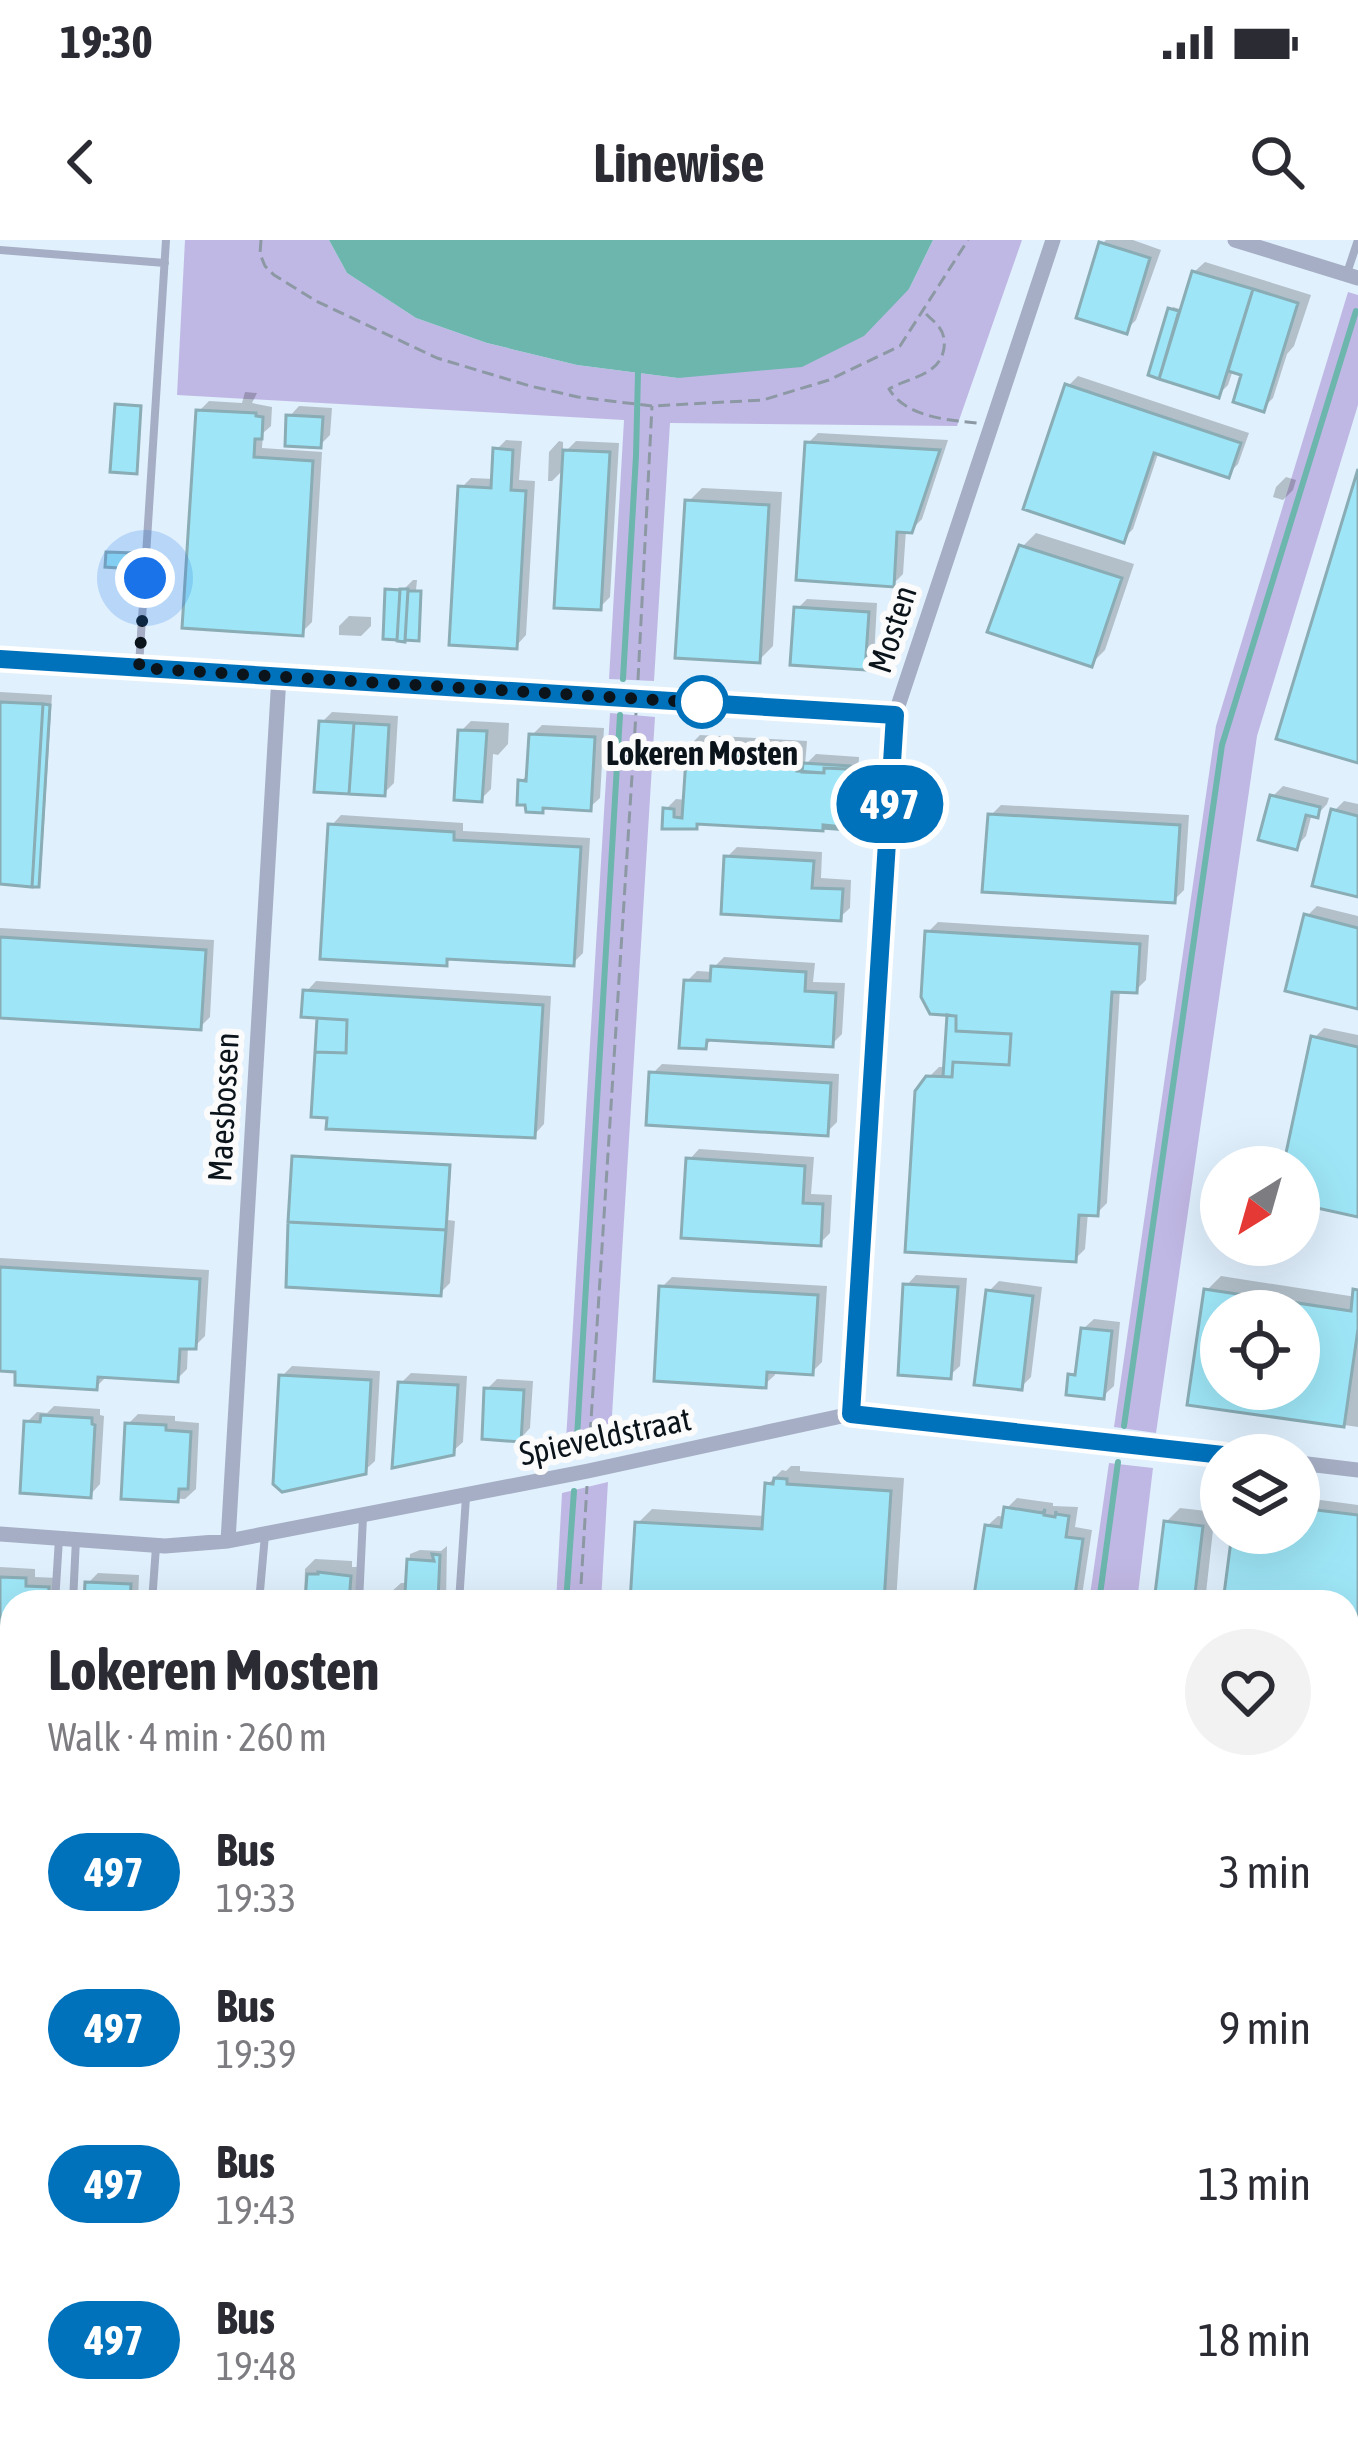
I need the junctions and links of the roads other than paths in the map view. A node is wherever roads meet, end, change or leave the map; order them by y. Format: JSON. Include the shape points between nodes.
{"nodes":[{"id":1,"x":26,"y":240,"type":"edge"},
{"id":2,"x":166,"y":240,"type":"edge"},
{"id":3,"x":1053,"y":240,"type":"edge"},
{"id":4,"x":1235,"y":240,"type":"edge"},
{"id":5,"x":1358,"y":240,"type":"edge"},
{"id":6,"x":0,"y":250,"type":"edge"},
{"id":7,"x":26,"y":252,"type":"junction"},
{"id":8,"x":165,"y":263,"type":"junction"},
{"id":9,"x":1353,"y":276,"type":"edge"},
{"id":10,"x":0,"y":659,"type":"edge"},
{"id":11,"x":139,"y":668,"type":"junction"},
{"id":12,"x":279,"y":676,"type":"junction"},
{"id":13,"x":895,"y":715,"type":"junction"},
{"id":14,"x":851,"y":1414,"type":"junction"},
{"id":15,"x":1200,"y":1453,"type":"edge"},
{"id":16,"x":1320,"y":1465,"type":"edge"},
{"id":17,"x":1358,"y":1470,"type":"edge"},
{"id":18,"x":466,"y":1495,"type":"junction"},
{"id":19,"x":364,"y":1515,"type":"junction"},
{"id":20,"x":0,"y":1534,"type":"edge"},
{"id":21,"x":265,"y":1535,"type":"junction"},
{"id":22,"x":68,"y":1538,"type":"junction"},
{"id":23,"x":228,"y":1541,"type":"junction"},
{"id":24,"x":156,"y":1545,"type":"junction"},
{"id":25,"x":57,"y":1590,"type":"edge"},
{"id":26,"x":72,"y":1590,"type":"edge"},
{"id":27,"x":153,"y":1590,"type":"edge"},
{"id":28,"x":260,"y":1590,"type":"edge"},
{"id":29,"x":360,"y":1590,"type":"edge"},
{"id":30,"x":460,"y":1590,"type":"edge"}],
"edges":[{"from":1,"to":7,"type":"lane"},
{"from":2,"to":8,"type":"lane"},
{"from":3,"to":13,"type":"street","name":"Mosten"},
{"from":4,"to":9,"type":"street"},
{"from":5,"to":9,"type":"lane"},
{"from":6,"to":7,"type":"lane"},
{"from":7,"to":8,"type":"lane"},
{"from":8,"to":11,"type":"lane"},
{"from":10,"to":11,"type":"street"},
{"from":11,"to":12,"type":"street"},
{"from":12,"to":13,"type":"street"},
{"from":12,"to":23,"type":"street","name":"Maesbossen"},
{"from":13,"to":14,"type":"street","name":"Mosten"},
{"from":14,"to":15,"type":"street","name":"Spieveldstraat"},
{"from":14,"to":18,"type":"street","name":"Spieveldstraat"},
{"from":16,"to":17,"type":"street"},
{"from":18,"to":19,"type":"street","name":"Spieveldstraat"},
{"from":18,"to":30,"type":"lane"},
{"from":19,"to":21,"type":"street","name":"Spieveldstraat"},
{"from":19,"to":29,"type":"lane"},
{"from":20,"to":22,"type":"street","name":"Spieveldstraat"},
{"from":21,"to":23,"type":"street","name":"Spieveldstraat"},
{"from":21,"to":28,"type":"lane"},
{"from":22,"to":24,"type":"street","name":"Spieveldstraat"},
{"from":22,"to":25,"type":"lane"},
{"from":22,"to":26,"type":"lane"},
{"from":23,"to":24,"type":"street","name":"Spieveldstraat"},
{"from":24,"to":27,"type":"lane"}]}
